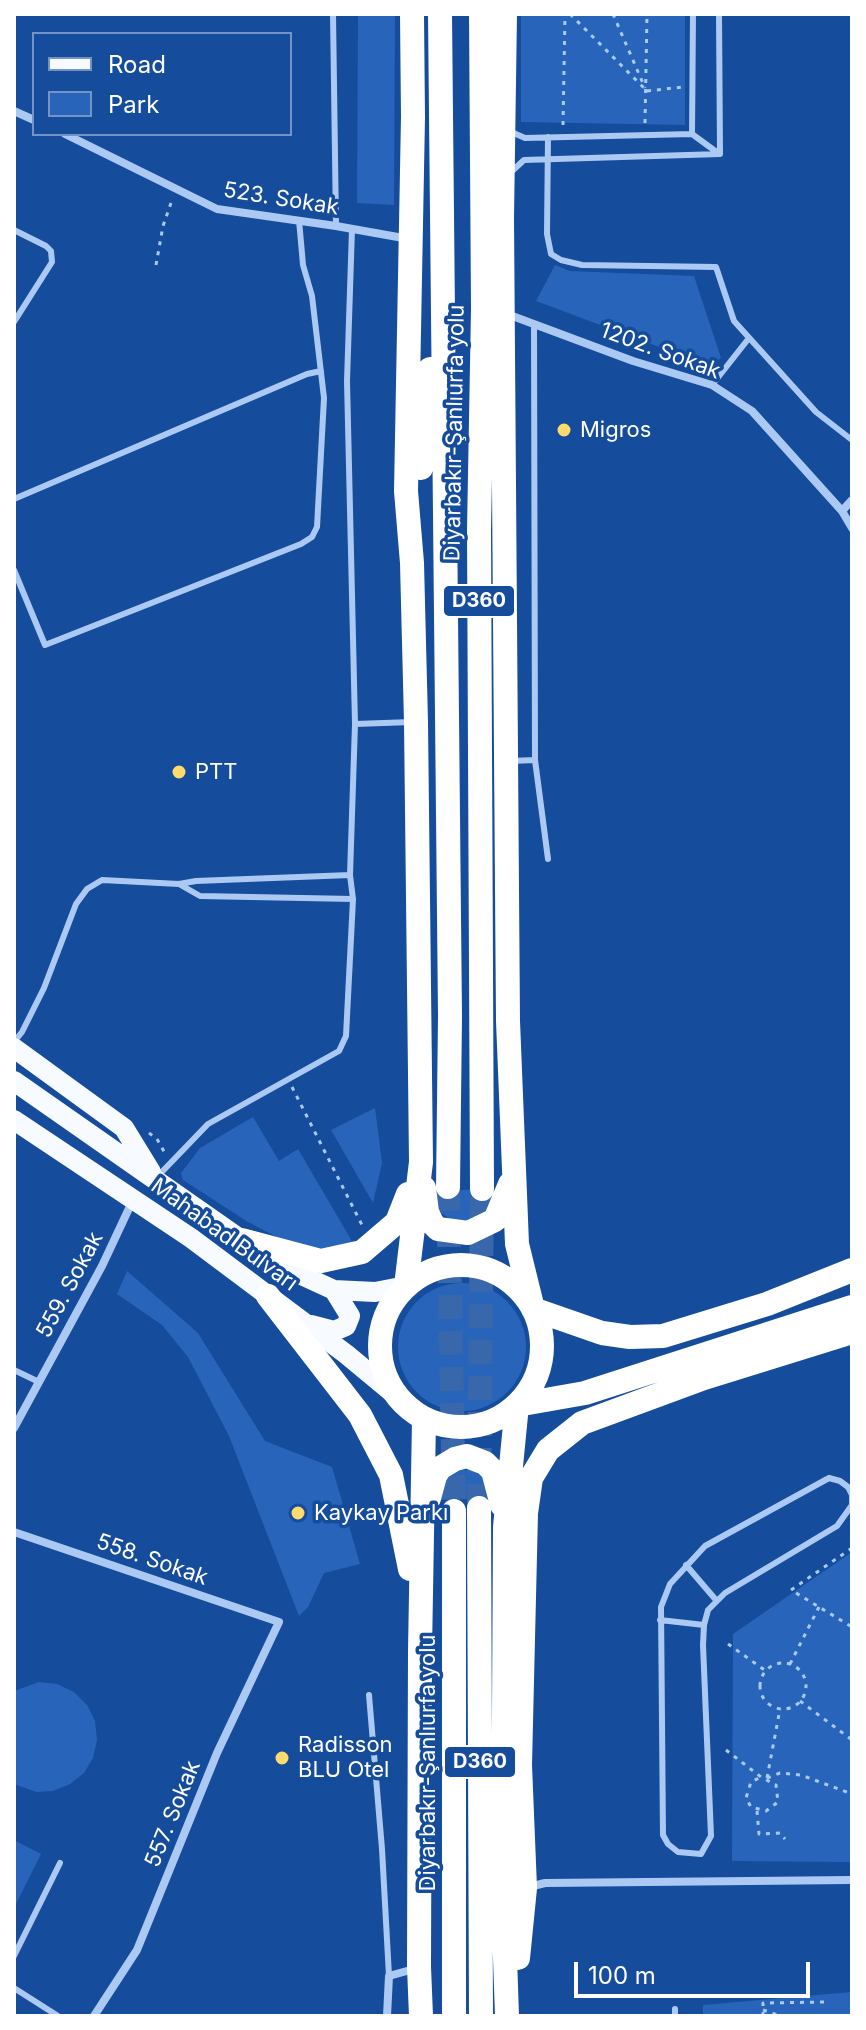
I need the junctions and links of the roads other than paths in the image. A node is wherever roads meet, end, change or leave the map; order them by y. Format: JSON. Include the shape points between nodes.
{"nodes":[{"id":1,"x":333,"y":14,"type":"edge"},
{"id":2,"x":412,"y":14,"type":"edge"},
{"id":3,"x":440,"y":14,"type":"edge"},
{"id":4,"x":481,"y":14,"type":"edge"},
{"id":5,"x":505,"y":14,"type":"edge"},
{"id":6,"x":693,"y":14,"type":"edge"},
{"id":7,"x":719,"y":14,"type":"edge"},
{"id":8,"x":504,"y":130,"type":"junction"},
{"id":9,"x":692,"y":134,"type":"junction"},
{"id":10,"x":69,"y":136,"type":"edge"},
{"id":11,"x":548,"y":137,"type":"junction"},
{"id":12,"x":720,"y":154,"type":"junction"},
{"id":13,"x":549,"y":159,"type":"junction"},
{"id":14,"x":502,"y":181,"type":"junction"},
{"id":15,"x":299,"y":220,"type":"junction"},
{"id":16,"x":336,"y":226,"type":"junction"},
{"id":17,"x":352,"y":229,"type":"junction"},
{"id":18,"x":14,"y":230,"type":"edge"},
{"id":19,"x":410,"y":239,"type":"junction"},
{"id":20,"x":442,"y":248,"type":"junction"},
{"id":21,"x":493,"y":311,"type":"junction"},
{"id":22,"x":14,"y":322,"type":"edge"},
{"id":23,"x":534,"y":325,"type":"junction"},
{"id":24,"x":749,"y":338,"type":"junction"},
{"id":25,"x":321,"y":371,"type":"junction"},
{"id":26,"x":712,"y":385,"type":"junction"},
{"id":27,"x":852,"y":440,"type":"edge"},
{"id":28,"x":14,"y":499,"type":"edge"},
{"id":29,"x":852,"y":500,"type":"edge"},
{"id":30,"x":842,"y":511,"type":"junction"},
{"id":31,"x":852,"y":528,"type":"edge"},
{"id":32,"x":412,"y":563,"type":"junction"},
{"id":33,"x":14,"y":570,"type":"edge"},
{"id":34,"x":416,"y":722,"type":"junction"},
{"id":35,"x":355,"y":724,"type":"junction"},
{"id":36,"x":535,"y":760,"type":"junction"},
{"id":37,"x":505,"y":761,"type":"junction"},
{"id":38,"x":548,"y":859,"type":"dead end"},
{"id":39,"x":350,"y":875,"type":"junction"},
{"id":40,"x":179,"y":884,"type":"junction"},
{"id":41,"x":353,"y":899,"type":"junction"},
{"id":42,"x":14,"y":1042,"type":"edge"},
{"id":43,"x":14,"y":1048,"type":"edge"},
{"id":44,"x":14,"y":1081,"type":"edge"},
{"id":45,"x":14,"y":1120,"type":"edge"},
{"id":46,"x":24,"y":1131,"type":"edge"},
{"id":47,"x":421,"y":1162,"type":"junction"},
{"id":48,"x":514,"y":1176,"type":"junction"},
{"id":49,"x":155,"y":1179,"type":"junction"},
{"id":50,"x":448,"y":1187,"type":"tunnel mouth"},
{"id":51,"x":482,"y":1189,"type":"tunnel mouth"},
{"id":52,"x":133,"y":1199,"type":"junction"},
{"id":53,"x":242,"y":1240,"type":"junction"},
{"id":54,"x":852,"y":1270,"type":"edge"},
{"id":55,"x":406,"y":1286,"type":"junction"},
{"id":56,"x":334,"y":1290,"type":"junction"},
{"id":57,"x":268,"y":1296,"type":"junction"},
{"id":58,"x":852,"y":1307,"type":"edge"},
{"id":59,"x":533,"y":1309,"type":"junction"},
{"id":60,"x":304,"y":1322,"type":"junction"},
{"id":61,"x":852,"y":1332,"type":"edge"},
{"id":62,"x":14,"y":1370,"type":"edge"},
{"id":63,"x":39,"y":1382,"type":"junction"},
{"id":64,"x":399,"y":1398,"type":"junction"},
{"id":65,"x":517,"y":1405,"type":"junction"},
{"id":66,"x":424,"y":1419,"type":"junction"},
{"id":67,"x":14,"y":1428,"type":"edge"},
{"id":68,"x":850,"y":1485,"type":"edge"},
{"id":69,"x":479,"y":1508,"type":"tunnel mouth"},
{"id":70,"x":454,"y":1511,"type":"tunnel mouth"},
{"id":71,"x":421,"y":1524,"type":"junction"},
{"id":72,"x":505,"y":1527,"type":"junction"},
{"id":73,"x":14,"y":1532,"type":"edge"},
{"id":74,"x":686,"y":1565,"type":"junction"},
{"id":75,"x":716,"y":1600,"type":"junction"},
{"id":76,"x":420,"y":1620,"type":"junction"},
{"id":77,"x":660,"y":1620,"type":"junction"},
{"id":78,"x":279,"y":1622,"type":"joint"},
{"id":79,"x":704,"y":1625,"type":"junction"},
{"id":80,"x":369,"y":1695,"type":"dead end"},
{"id":81,"x":60,"y":1863,"type":"dead end"},
{"id":82,"x":852,"y":1880,"type":"edge"},
{"id":83,"x":525,"y":1888,"type":"junction"},
{"id":84,"x":14,"y":1956,"type":"edge"},
{"id":85,"x":419,"y":1967,"type":"junction"},
{"id":86,"x":389,"y":1976,"type":"junction"},
{"id":87,"x":14,"y":1988,"type":"edge"},
{"id":88,"x":58,"y":2016,"type":"edge"},
{"id":89,"x":94,"y":2016,"type":"edge"},
{"id":90,"x":387,"y":2016,"type":"edge"},
{"id":91,"x":421,"y":2016,"type":"edge"},
{"id":92,"x":454,"y":2016,"type":"edge"},
{"id":93,"x":481,"y":2016,"type":"edge"},
{"id":94,"x":510,"y":2016,"type":"edge"}],
"edges":[{"from":1,"to":16,"type":"lane"},
{"from":2,"to":19,"type":"highway"},
{"from":3,"to":20,"type":"highway","name":"Diyarbakır-Şanlıurfa yolu","number":"D360"},
{"from":4,"to":21,"type":"highway","name":"Diyarbakır-Şanlıurfa yolu","number":"D360"},
{"from":5,"to":8,"type":"highway"},
{"from":6,"to":9,"type":"lane"},
{"from":7,"to":12,"type":"lane"},
{"from":8,"to":11,"type":"lane","via":[[525,138]]},
{"from":8,"to":14,"type":"highway"},
{"from":9,"to":11,"type":"lane"},
{"from":9,"to":12,"type":"lane"},
{"from":10,"to":15,"type":"street","name":"523. Sokak","via":[[217,209]]},
{"from":11,"to":13,"type":"lane"},
{"from":12,"to":13,"type":"lane"},
{"from":13,"to":14,"type":"lane","via":[[524,160]]},
{"from":13,"to":24,"type":"lane","via":[[551,254],[582,265],[716,267],[734,321]]},
{"from":14,"to":21,"type":"highway"},
{"from":15,"to":16,"type":"street","name":"523. Sokak"},
{"from":15,"to":25,"type":"lane"},
{"from":16,"to":17,"type":"street","name":"523. Sokak"},
{"from":17,"to":19,"type":"street","name":"523. Sokak"},
{"from":17,"to":35,"type":"lane","via":[[347,381]]},
{"from":18,"to":22,"type":"lane","via":[[46,246],[52,262]]},
{"from":19,"to":32,"type":"highway","via":[[406,491]]},
{"from":20,"to":32,"type":"highway"},
{"from":20,"to":50,"type":"highway","name":"Diyarbakır-Şanlıurfa yolu","number":"D360"},
{"from":21,"to":23,"type":"street","name":"1202. Sokak"},
{"from":21,"to":37,"type":"highway","via":[[503,523]]},
{"from":21,"to":51,"type":"highway","name":"Diyarbakır-Şanlıurfa yolu","number":"D360","via":[[479,530]]},
{"from":23,"to":26,"type":"street","name":"1202. Sokak"},
{"from":23,"to":36,"type":"lane"},
{"from":24,"to":26,"type":"lane"},
{"from":24,"to":27,"type":"lane","via":[[816,412]]},
{"from":25,"to":28,"type":"lane"},
{"from":25,"to":33,"type":"lane","via":[[324,398],[317,527],[312,537],[45,645]]},
{"from":26,"to":30,"type":"street","name":"1202. Sokak","via":[[752,411]]},
{"from":29,"to":30,"type":"street"},
{"from":30,"to":31,"type":"street","name":"1202. Sokak"},
{"from":32,"to":34,"type":"highway"},
{"from":34,"to":35,"type":"lane"},
{"from":34,"to":47,"type":"highway"},
{"from":35,"to":39,"type":"lane"},
{"from":36,"to":37,"type":"lane"},
{"from":36,"to":38,"type":"lane"},
{"from":37,"to":48,"type":"highway"},
{"from":39,"to":40,"type":"lane"},
{"from":39,"to":41,"type":"lane"},
{"from":40,"to":41,"type":"lane","via":[[200,896]]},
{"from":40,"to":42,"type":"lane","via":[[102,880],[87,889]]},
{"from":41,"to":49,"type":"lane","via":[[346,1036],[339,1051],[208,1124]]},
{"from":43,"to":49,"type":"main road","via":[[124,1128]]},
{"from":44,"to":49,"type":"main road","name":"Mahabad Bulvarı"},
{"from":45,"to":46,"type":"main road","name":"Mahabad Bulvarı"},
{"from":46,"to":52,"type":"main road","name":"Mahabad Bulvarı"},
{"from":47,"to":48,"type":"highway","via":[[427,1212],[438,1229],[453,1233],[468,1233],[495,1220]]},
{"from":47,"to":53,"type":"highway","via":[[397,1222],[362,1252],[321,1261]]},
{"from":47,"to":55,"type":"highway"},
{"from":48,"to":59,"type":"highway","via":[[517,1244]]},
{"from":49,"to":53,"type":"main road","name":"Mahabad Bulvarı"},
{"from":52,"to":57,"type":"main road","name":"Mahabad Bulvarı"},
{"from":52,"to":63,"type":"street","name":"559. Sokak"},
{"from":53,"to":56,"type":"main road","name":"Mahabad Bulvarı","via":[[273,1262]]},
{"from":54,"to":59,"type":"highway","via":[[767,1304],[663,1336],[602,1333]]},
{"from":55,"to":56,"type":"main road","name":"Mahabad Bulvarı","via":[[375,1292]]},
{"from":55,"to":59,"type":"highway","via":[[451,1265],[475,1266],[499,1274]]},
{"from":55,"to":64,"type":"highway","via":[[390,1306],[381,1331],[380,1357]]},
{"from":56,"to":60,"type":"main road","via":[[350,1316],[346,1326],[334,1331]]},
{"from":57,"to":60,"type":"main road","name":"Mahabad Bulvarı"},
{"from":57,"to":76,"type":"highway","via":[[360,1415],[391,1475]]},
{"from":58,"to":65,"type":"highway","via":[[585,1393]]},
{"from":59,"to":65,"type":"highway","via":[[541,1359]]},
{"from":60,"to":64,"type":"main road","name":"Mahabad Bulvarı"},
{"from":61,"to":83,"type":"highway","via":[[582,1423],[548,1450],[531,1478],[520,1765]]},
{"from":62,"to":63,"type":"lane"},
{"from":63,"to":67,"type":"street","name":"559. Sokak"},
{"from":64,"to":66,"type":"highway"},
{"from":65,"to":66,"type":"highway","via":[[501,1417],[463,1428]]},
{"from":65,"to":72,"type":"highway"},
{"from":66,"to":71,"type":"highway"},
{"from":68,"to":74,"type":"lane","via":[[829,1478],[817,1483],[705,1546]]},
{"from":68,"to":75,"type":"lane","via":[[852,1505],[837,1526]]},
{"from":69,"to":93,"type":"highway","number":"D360"},
{"from":70,"to":92,"type":"highway","name":"Diyarbakır-Şanlıurfa yolu","number":"D360"},
{"from":71,"to":72,"type":"highway","via":[[440,1468],[467,1456],[493,1471]]},
{"from":71,"to":76,"type":"highway"},
{"from":72,"to":94,"type":"highway","via":[[503,1900]]},
{"from":73,"to":78,"type":"street","name":"558. Sokak"},
{"from":74,"to":75,"type":"lane"},
{"from":74,"to":77,"type":"lane","via":[[670,1584]]},
{"from":75,"to":79,"type":"lane"},
{"from":76,"to":85,"type":"highway"},
{"from":77,"to":79,"type":"lane"},
{"from":77,"to":79,"type":"lane","via":[[663,1835],[678,1852],[688,1854],[701,1854],[711,1836]]},
{"from":78,"to":89,"type":"street","name":"557. Sokak","via":[[217,1753],[137,1950]]},
{"from":80,"to":86,"type":"lane"},
{"from":81,"to":84,"type":"lane"},
{"from":82,"to":83,"type":"street","via":[[545,1883]]},
{"from":83,"to":94,"type":"highway"},
{"from":85,"to":86,"type":"street"},
{"from":85,"to":91,"type":"highway"},
{"from":86,"to":90,"type":"street"},
{"from":87,"to":88,"type":"lane"}]}
